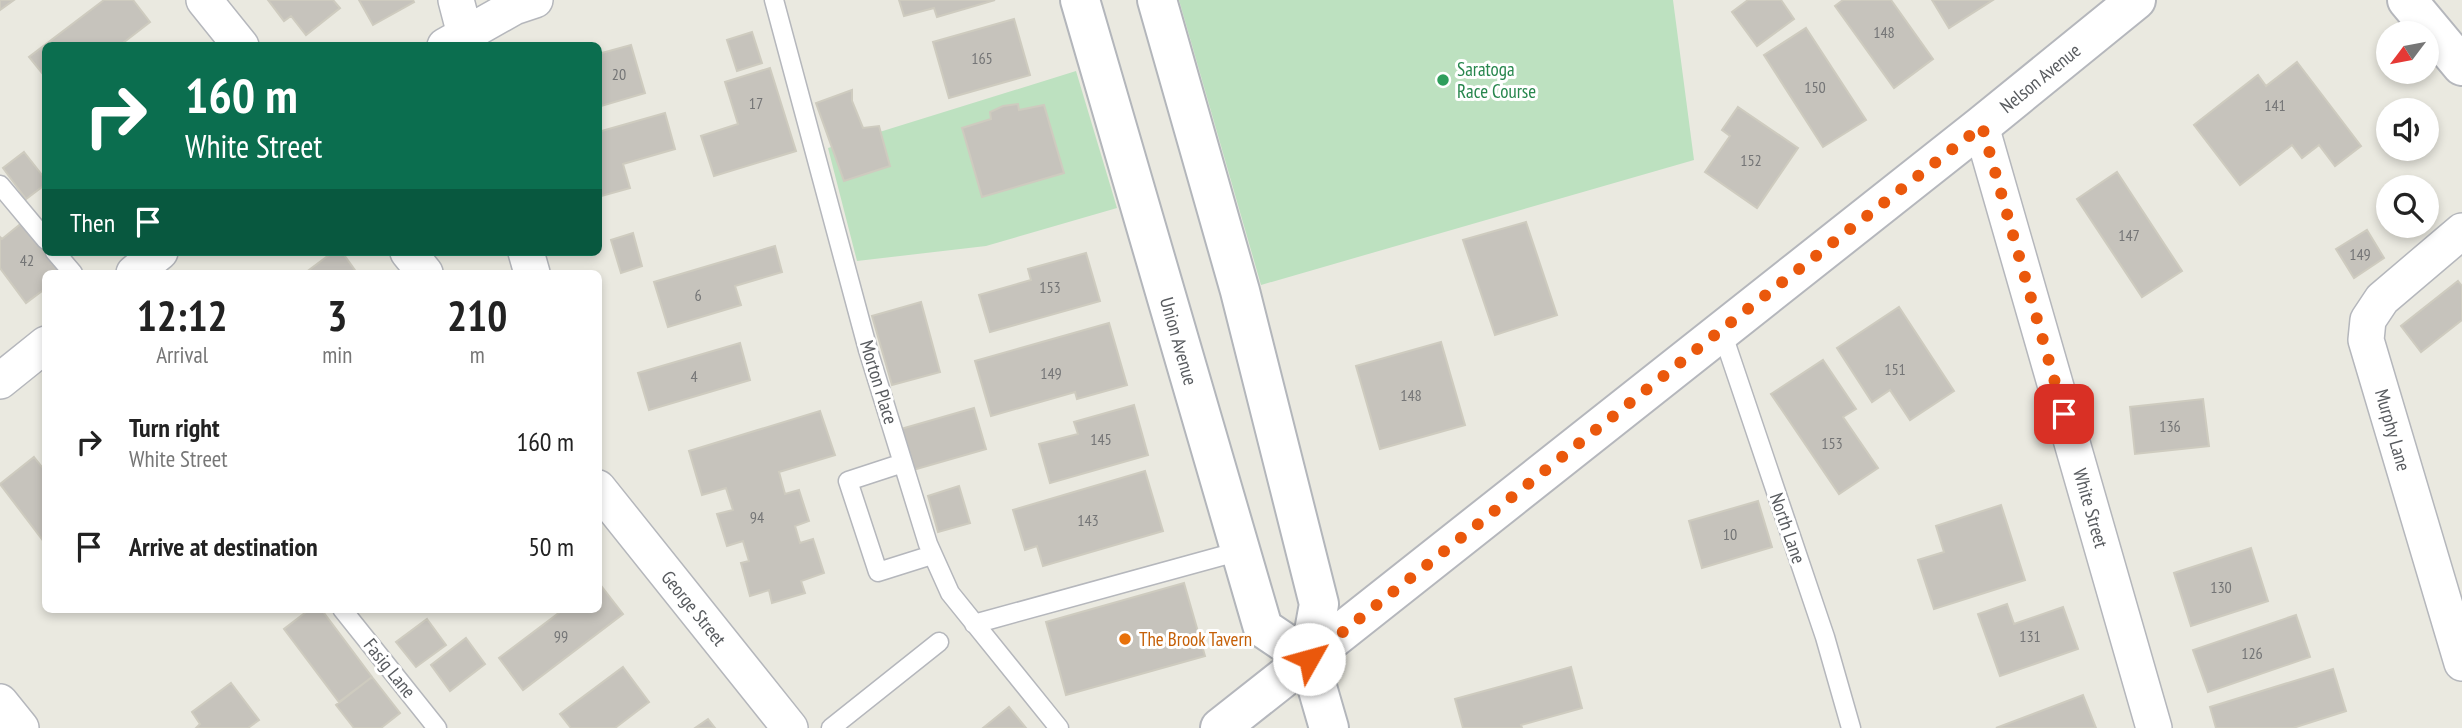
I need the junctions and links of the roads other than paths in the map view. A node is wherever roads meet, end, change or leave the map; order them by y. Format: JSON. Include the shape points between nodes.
{"nodes":[{"id":1,"x":204,"y":0,"type":"edge"},
{"id":2,"x":456,"y":0,"type":"edge"},
{"id":3,"x":535,"y":0,"type":"edge"},
{"id":4,"x":774,"y":0,"type":"edge"},
{"id":5,"x":1080,"y":0,"type":"edge"},
{"id":6,"x":1157,"y":0,"type":"edge"},
{"id":7,"x":2136,"y":0,"type":"edge"},
{"id":8,"x":2407,"y":0,"type":"edge"},
{"id":9,"x":459,"y":41,"type":"edge"},
{"id":10,"x":238,"y":42,"type":"edge"},
{"id":11,"x":2460,"y":59,"type":"edge"},
{"id":12,"x":1982,"y":126,"type":"junction"},
{"id":13,"x":0,"y":185,"type":"edge"},
{"id":14,"x":2462,"y":231,"type":"edge"},
{"id":15,"x":42,"y":235,"type":"edge"},
{"id":16,"x":58,"y":256,"type":"edge"},
{"id":17,"x":155,"y":256,"type":"edge"},
{"id":18,"x":411,"y":256,"type":"edge"},
{"id":19,"x":70,"y":270,"type":"edge"},
{"id":20,"x":138,"y":270,"type":"edge"},
{"id":21,"x":423,"y":270,"type":"edge"},
{"id":22,"x":1721,"y":330,"type":"junction"},
{"id":23,"x":42,"y":347,"type":"edge"},
{"id":24,"x":0,"y":382,"type":"edge"},
{"id":25,"x":903,"y":463,"type":"junction"},
{"id":26,"x":602,"y":493,"type":"edge"},
{"id":27,"x":1240,"y":551,"type":"junction"},
{"id":28,"x":932,"y":555,"type":"junction"},
{"id":29,"x":345,"y":613,"type":"edge"},
{"id":30,"x":974,"y":624,"type":"junction"},
{"id":31,"x":939,"y":642,"type":"dead end"},
{"id":32,"x":1309,"y":659,"type":"junction"},
{"id":33,"x":2462,"y":663,"type":"edge"},
{"id":34,"x":0,"y":702,"type":"edge"},
{"id":35,"x":21,"y":728,"type":"edge"},
{"id":36,"x":437,"y":728,"type":"edge"},
{"id":37,"x":790,"y":728,"type":"edge"},
{"id":38,"x":831,"y":728,"type":"edge"},
{"id":39,"x":1059,"y":728,"type":"edge"},
{"id":40,"x":1220,"y":728,"type":"edge"},
{"id":41,"x":1329,"y":728,"type":"edge"},
{"id":42,"x":1851,"y":728,"type":"edge"},
{"id":43,"x":2154,"y":728,"type":"edge"}],
"edges":[{"from":1,"to":10,"type":"street"},
{"from":2,"to":9,"type":"street"},
{"from":3,"to":9,"type":"street","via":[[514,7]]},
{"from":4,"to":25,"type":"lane","name":"Morton Place"},
{"from":5,"to":27,"type":"main road","name":"Union Avenue"},
{"from":6,"to":32,"type":"main road","via":[[1240,291],[1319,604]]},
{"from":7,"to":12,"type":"main road","name":"Nelson Avenue"},
{"from":8,"to":11,"type":"main road"},
{"from":12,"to":22,"type":"main road","name":"Nelson Avenue"},
{"from":12,"to":43,"type":"street","name":"White Street"},
{"from":13,"to":15,"type":"lane"},
{"from":14,"to":33,"type":"street","name":"Murphy Lane","via":[[2382,299],[2368,320],[2366,340]]},
{"from":16,"to":19,"type":"lane"},
{"from":17,"to":20,"type":"street"},
{"from":18,"to":21,"type":"street"},
{"from":22,"to":32,"type":"main road","name":"Nelson Avenue"},
{"from":22,"to":42,"type":"lane","name":"North Lane","via":[[1825,637]]},
{"from":23,"to":24,"type":"street"},
{"from":25,"to":28,"type":"lane","name":"Morton Place"},
{"from":25,"to":28,"type":"lane","via":[[848,481],[878,572]]},
{"from":26,"to":37,"type":"street","name":"George Street"},
{"from":27,"to":30,"type":"lane"},
{"from":27,"to":32,"type":"main road","name":"Union Avenue","via":[[1263,628]]},
{"from":28,"to":30,"type":"lane","name":"Morton Place","via":[[950,593]]},
{"from":29,"to":36,"type":"lane","name":"Fasig Lane"},
{"from":30,"to":39,"type":"lane","name":"Morton Place"},
{"from":31,"to":38,"type":"lane"},
{"from":32,"to":40,"type":"main road","name":"Nelson Avenue"},
{"from":32,"to":41,"type":"main road"},
{"from":34,"to":35,"type":"street"}]}
